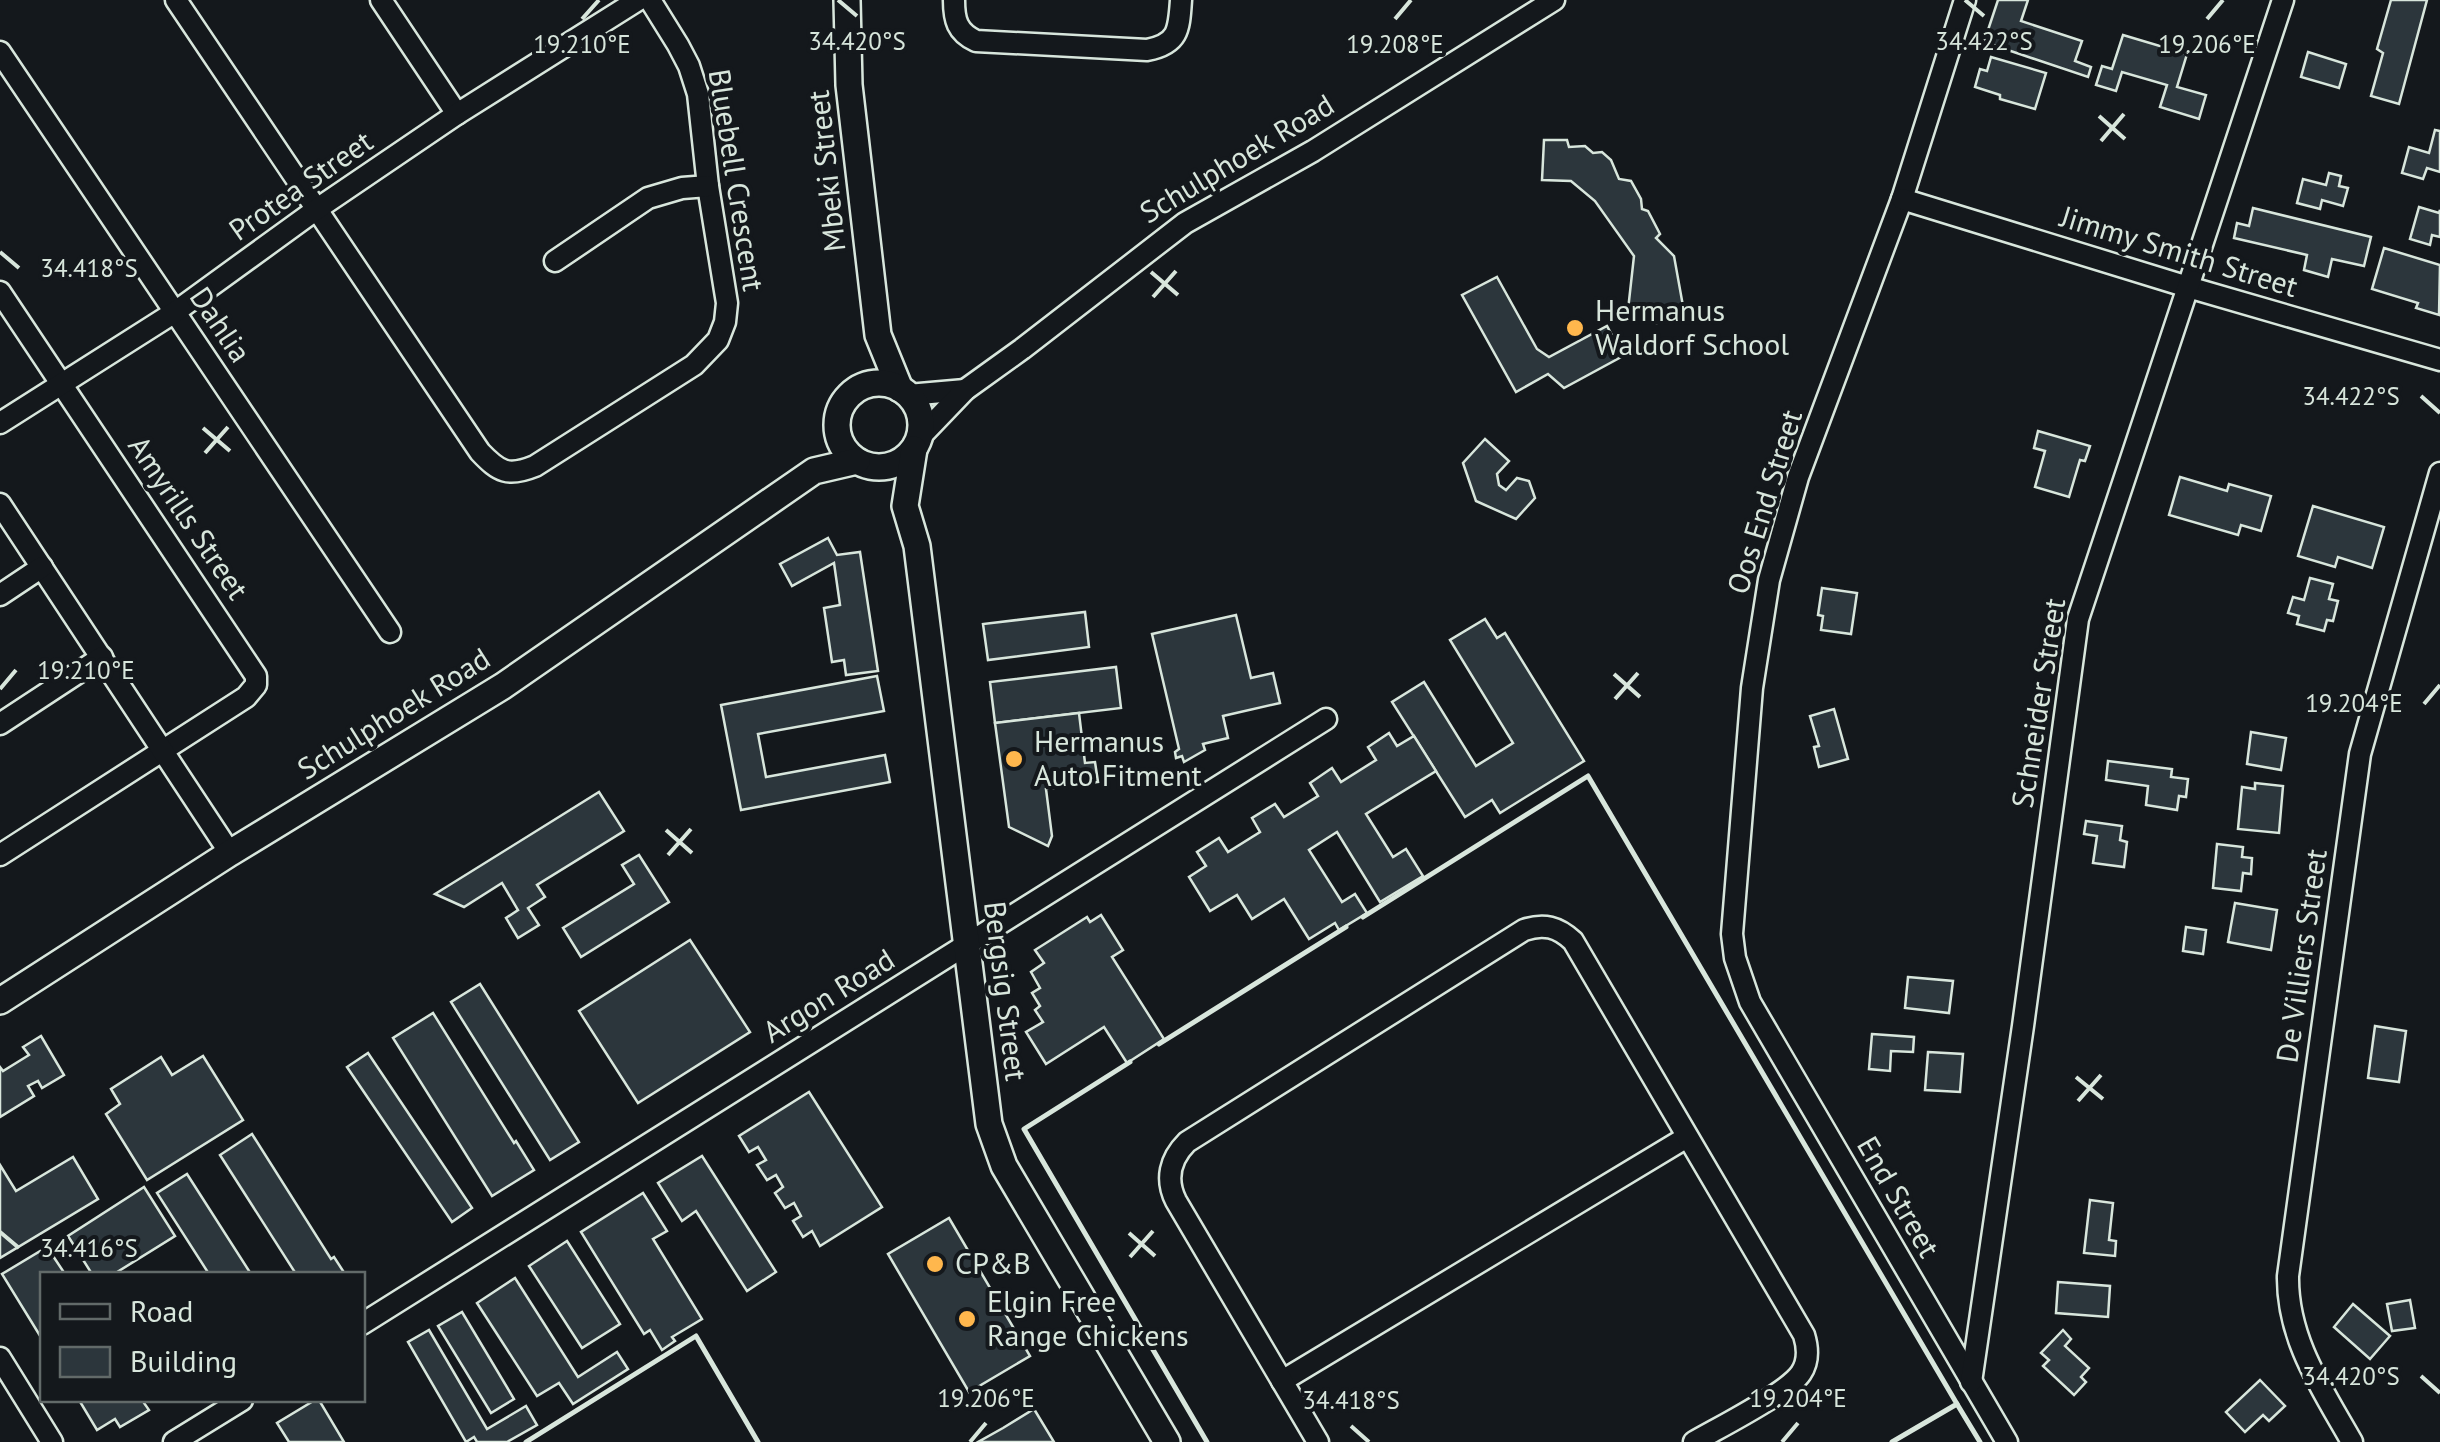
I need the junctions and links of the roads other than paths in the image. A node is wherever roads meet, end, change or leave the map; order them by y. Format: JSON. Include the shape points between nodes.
{"nodes":[{"id":1,"x":176,"y":0,"type":"edge"},
{"id":2,"x":381,"y":0,"type":"edge"},
{"id":3,"x":638,"y":0,"type":"edge"},
{"id":4,"x":650,"y":0,"type":"edge"},
{"id":5,"x":847,"y":0,"type":"edge"},
{"id":6,"x":954,"y":0,"type":"edge"},
{"id":7,"x":1180,"y":0,"type":"edge"},
{"id":8,"x":1554,"y":0,"type":"edge"},
{"id":9,"x":1966,"y":0,"type":"edge"},
{"id":10,"x":2282,"y":0,"type":"edge"},
{"id":11,"x":0,"y":52,"type":"edge"},
{"id":12,"x":458,"y":114,"type":"junction"},
{"id":13,"x":708,"y":186,"type":"junction"},
{"id":14,"x":1902,"y":199,"type":"junction"},
{"id":15,"x":317,"y":209,"type":"junction"},
{"id":16,"x":555,"y":262,"type":"dead end"},
{"id":17,"x":2188,"y":287,"type":"junction"},
{"id":18,"x":0,"y":292,"type":"edge"},
{"id":19,"x":175,"y":312,"type":"junction"},
{"id":20,"x":878,"y":335,"type":"junction"},
{"id":21,"x":2440,"y":360,"type":"edge"},
{"id":22,"x":61,"y":382,"type":"junction"},
{"id":23,"x":857,"y":390,"type":"junction"},
{"id":24,"x":965,"y":390,"type":"junction"},
{"id":25,"x":904,"y":392,"type":"junction"},
{"id":26,"x":0,"y":423,"type":"edge"},
{"id":27,"x":838,"y":430,"type":"junction"},
{"id":28,"x":916,"y":444,"type":"junction"},
{"id":29,"x":863,"y":463,"type":"junction"},
{"id":30,"x":814,"y":470,"type":"junction"},
{"id":31,"x":2440,"y":473,"type":"edge"},
{"id":32,"x":0,"y":504,"type":"edge"},
{"id":33,"x":906,"y":506,"type":"junction"},
{"id":34,"x":42,"y":567,"type":"junction"},
{"id":35,"x":0,"y":595,"type":"edge"},
{"id":36,"x":390,"y":632,"type":"dead end"},
{"id":37,"x":102,"y":657,"type":"junction"},
{"id":38,"x":1326,"y":718,"type":"dead end"},
{"id":39,"x":0,"y":724,"type":"edge"},
{"id":40,"x":164,"y":751,"type":"junction"},
{"id":41,"x":2,"y":848,"type":"edge"},
{"id":42,"x":230,"y":853,"type":"junction"},
{"id":43,"x":966,"y":946,"type":"junction"},
{"id":44,"x":1741,"y":982,"type":"joint"},
{"id":45,"x":0,"y":1001,"type":"edge"},
{"id":46,"x":1687,"y":1137,"type":"junction"},
{"id":47,"x":365,"y":1322,"type":"edge"},
{"id":48,"x":0,"y":1358,"type":"edge"},
{"id":49,"x":1282,"y":1381,"type":"junction"},
{"id":50,"x":1972,"y":1382,"type":"junction"},
{"id":51,"x":239,"y":1402,"type":"edge"},
{"id":52,"x":52,"y":1442,"type":"edge"},
{"id":53,"x":174,"y":1442,"type":"edge"},
{"id":54,"x":1167,"y":1442,"type":"edge"},
{"id":55,"x":1318,"y":1442,"type":"edge"},
{"id":56,"x":1694,"y":1442,"type":"edge"},
{"id":57,"x":2007,"y":1442,"type":"edge"},
{"id":58,"x":2352,"y":1442,"type":"edge"}],
"edges":[{"from":1,"to":15,"type":"street","name":"Bluebell Crescent"},
{"from":2,"to":12,"type":"street"},
{"from":3,"to":12,"type":"street","name":"Protea Street"},
{"from":4,"to":13,"type":"street","name":"Bluebell Crescent","via":[[698,94]]},
{"from":5,"to":20,"type":"street","name":"Mbeki Street","via":[[849,85]]},
{"from":6,"to":7,"type":"street","via":[[959,29],[976,41],[1147,50],[1175,36]]},
{"from":8,"to":24,"type":"street","name":"Schulphoek Road","via":[[1313,151],[1185,222]]},
{"from":9,"to":14,"type":"street","name":"Oos End Street"},
{"from":10,"to":17,"type":"street","name":"Schneider Street"},
{"from":11,"to":19,"type":"street","name":"Dahlia"},
{"from":12,"to":15,"type":"street","name":"Protea Street"},
{"from":13,"to":15,"type":"street","name":"Bluebell Crescent","via":[[727,303],[718,340],[694,365],[520,472],[499,470],[480,452]]},
{"from":13,"to":16,"type":"street","via":[[648,198]]},
{"from":14,"to":17,"type":"street","name":"Jimmy Smith Street"},
{"from":14,"to":44,"type":"street","name":"Oos End Street","via":[[1798,476],[1769,580],[1732,910]]},
{"from":15,"to":19,"type":"street","name":"Protea Street"},
{"from":17,"to":21,"type":"street","name":"Jimmy Smith Street"},
{"from":17,"to":50,"type":"street","name":"Schneider Street","via":[[2078,619]]},
{"from":18,"to":22,"type":"street","name":"Amyrills Street"},
{"from":19,"to":22,"type":"street","name":"Protea Street"},
{"from":19,"to":36,"type":"street","name":"Dahlia"},
{"from":20,"to":23,"type":"street","name":"Mbeki Street"},
{"from":20,"to":25,"type":"street","name":"Mbeki Street"},
{"from":22,"to":26,"type":"street","name":"Protea Street"},
{"from":22,"to":40,"type":"street","name":"Amyrills Street","via":[[256,676],[246,697]]},
{"from":23,"to":25,"type":"street","via":[[880,384]]},
{"from":23,"to":27,"type":"street","via":[[842,407]]},
{"from":24,"to":25,"type":"street"},
{"from":24,"to":28,"type":"street","name":"Schulphoek Road"},
{"from":25,"to":28,"type":"street","via":[[919,413]]},
{"from":27,"to":29,"type":"street","via":[[847,452]]},
{"from":27,"to":30,"type":"street","name":"Schulphoek Road"},
{"from":28,"to":29,"type":"street","via":[[894,465]]},
{"from":28,"to":33,"type":"street","name":"Bergsig Street"},
{"from":29,"to":30,"type":"street","name":"Schulphoek Road"},
{"from":29,"to":33,"type":"street","name":"Bergsig Street"},
{"from":30,"to":42,"type":"street","name":"Schulphoek Road","via":[[503,686]]},
{"from":31,"to":58,"type":"street","name":"De Villiers Street","via":[[2360,754],[2288,1276],[2299,1344]]},
{"from":32,"to":34,"type":"street"},
{"from":33,"to":43,"type":"street","name":"Bergsig Street","via":[[917,546]]},
{"from":34,"to":35,"type":"street"},
{"from":34,"to":37,"type":"street"},
{"from":37,"to":39,"type":"street"},
{"from":37,"to":40,"type":"street"},
{"from":38,"to":43,"type":"street","name":"Argon Road"},
{"from":40,"to":41,"type":"street"},
{"from":40,"to":42,"type":"street"},
{"from":42,"to":45,"type":"street","name":"Schulphoek Road"},
{"from":43,"to":47,"type":"street","name":"Argon Road"},
{"from":43,"to":54,"type":"street","name":"Bergsig Street","via":[[998,1154]]},
{"from":44,"to":50,"type":"street","name":"End Street"},
{"from":46,"to":49,"type":"street"},
{"from":46,"to":49,"type":"street","via":[[1573,941],[1547,926],[1524,930],[1176,1155],[1172,1192]]},
{"from":46,"to":56,"type":"street","via":[[1807,1345],[1805,1366],[1790,1386]]},
{"from":48,"to":52,"type":"street"},
{"from":49,"to":55,"type":"street"},
{"from":50,"to":57,"type":"street","name":"End Street"},
{"from":51,"to":53,"type":"street"}]}
